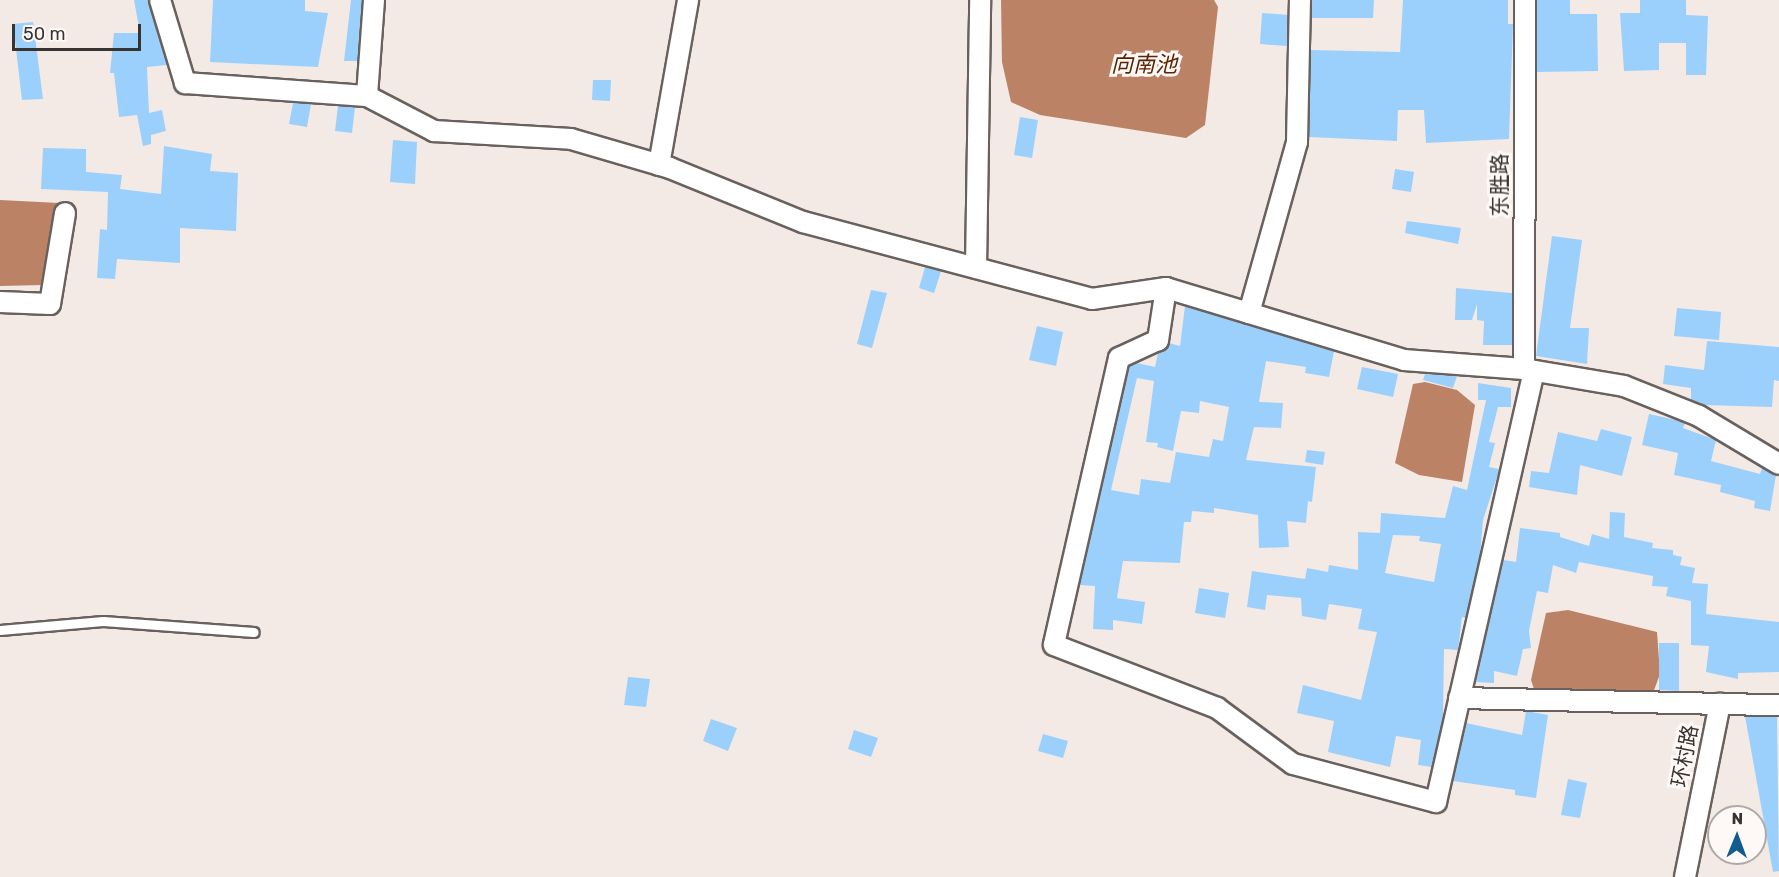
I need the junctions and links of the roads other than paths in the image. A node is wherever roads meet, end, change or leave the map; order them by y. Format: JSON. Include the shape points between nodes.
{"nodes":[{"id":1,"x":160,"y":0,"type":"edge"},
{"id":2,"x":374,"y":0,"type":"edge"},
{"id":3,"x":688,"y":0,"type":"edge"},
{"id":4,"x":980,"y":0,"type":"edge"},
{"id":5,"x":1300,"y":0,"type":"edge"},
{"id":6,"x":1525,"y":0,"type":"edge"},
{"id":7,"x":367,"y":96,"type":"junction"},
{"id":8,"x":659,"y":165,"type":"junction"},
{"id":9,"x":65,"y":213,"type":"dead end"},
{"id":10,"x":976,"y":268,"type":"junction"},
{"id":11,"x":1166,"y":288,"type":"junction"},
{"id":12,"x":0,"y":303,"type":"edge"},
{"id":13,"x":1249,"y":313,"type":"junction"},
{"id":14,"x":1529,"y":370,"type":"junction"},
{"id":15,"x":1779,"y":464,"type":"edge"},
{"id":16,"x":0,"y":630,"type":"edge"},
{"id":17,"x":254,"y":632,"type":"dead end"},
{"id":18,"x":1459,"y":698,"type":"junction"},
{"id":19,"x":1720,"y":704,"type":"junction"},
{"id":20,"x":1779,"y":705,"type":"edge"},
{"id":21,"x":1685,"y":877,"type":"edge"}],
"edges":[{"from":1,"to":7,"type":"street","via":[[185,83]]},
{"from":2,"to":7,"type":"street"},
{"from":3,"to":8,"type":"street"},
{"from":4,"to":10,"type":"street"},
{"from":5,"to":13,"type":"street","via":[[1297,141]]},
{"from":6,"to":14,"type":"street","name":"东胜路"},
{"from":7,"to":8,"type":"street","via":[[434,131],[571,139]]},
{"from":8,"to":10,"type":"street","via":[[803,222]]},
{"from":9,"to":12,"type":"street","via":[[50,304]]},
{"from":10,"to":11,"type":"street","via":[[1092,299]]},
{"from":11,"to":13,"type":"street"},
{"from":11,"to":18,"type":"street","name":"东胜路","via":[[1158,340],[1119,357],[1054,645],[1217,708],[1293,764],[1436,802]]},
{"from":13,"to":14,"type":"street","via":[[1404,360]]},
{"from":14,"to":15,"type":"street","via":[[1624,386],[1699,416]]},
{"from":14,"to":18,"type":"street","name":"东胜路"},
{"from":16,"to":17,"type":"lane","via":[[103,621]]},
{"from":18,"to":19,"type":"street"},
{"from":19,"to":20,"type":"street","name":"环村路"},
{"from":19,"to":21,"type":"street","name":"环村路"}]}
